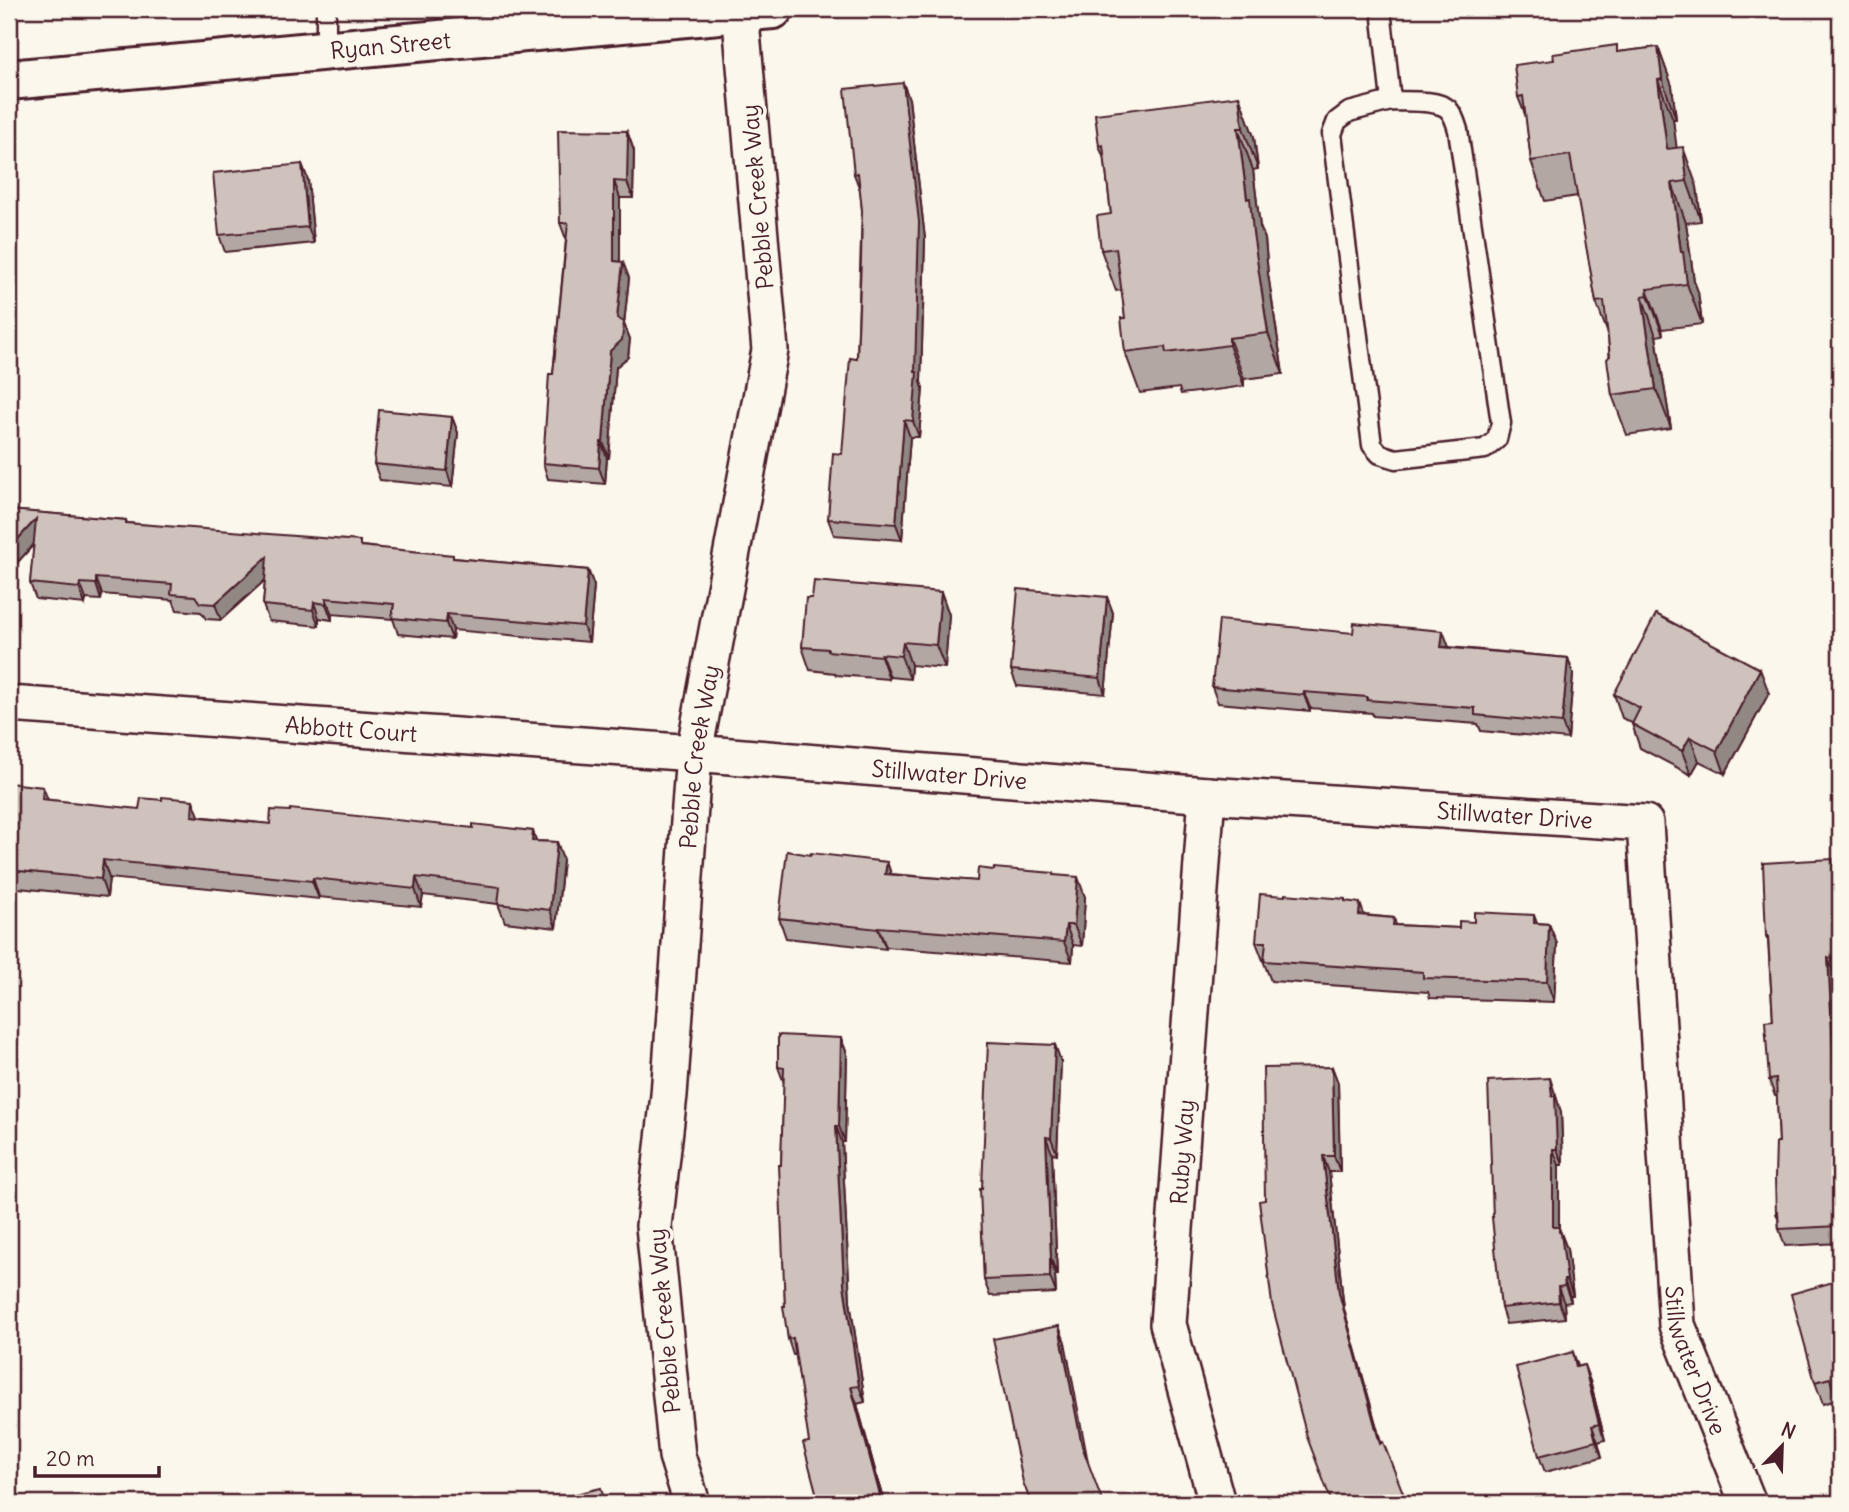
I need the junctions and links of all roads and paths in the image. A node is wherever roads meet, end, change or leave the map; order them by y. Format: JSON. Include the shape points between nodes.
{"nodes":[{"id":1,"x":326,"y":9,"type":"edge"},
{"id":2,"x":1381,"y":9,"type":"edge"},
{"id":3,"x":752,"y":10,"type":"edge"},
{"id":4,"x":326,"y":51,"type":"junction"},
{"id":5,"x":9,"y":80,"type":"edge"},
{"id":6,"x":1391,"y":101,"type":"junction"},
{"id":7,"x":9,"y":704,"type":"edge"},
{"id":8,"x":694,"y":752,"type":"junction"},
{"id":9,"x":1207,"y":795,"type":"junction"},
{"id":10,"x":692,"y":1503,"type":"edge"},
{"id":11,"x":1217,"y":1503,"type":"edge"},
{"id":12,"x":1748,"y":1503,"type":"edge"}],
"edges":[{"from":1,"to":4,"type":"lane"},
{"from":2,"to":6,"type":"lane"},
{"from":3,"to":4,"type":"street","name":"Ryan Street"},
{"from":3,"to":8,"type":"street","name":"Pebble Creek Way","via":[[770,350]]},
{"from":4,"to":5,"type":"street","name":"Ryan Street"},
{"from":6,"to":6,"type":"lane","via":[[1431,103],[1448,109],[1458,130],[1501,423],[1497,439],[1485,449],[1396,459],[1380,454],[1372,445],[1332,134],[1337,121],[1349,112]]},
{"from":7,"to":8,"type":"street","name":"Abbott Court"},
{"from":8,"to":9,"type":"street","name":"Stillwater Drive"},
{"from":8,"to":10,"type":"street","name":"Pebble Creek Way","via":[[669,1095],[654,1226],[677,1456]]},
{"from":9,"to":11,"type":"street","name":"Ruby Way","via":[[1168,1324]]},
{"from":9,"to":12,"type":"street","name":"Stillwater Drive","via":[[1645,823],[1678,1325]]}]}
